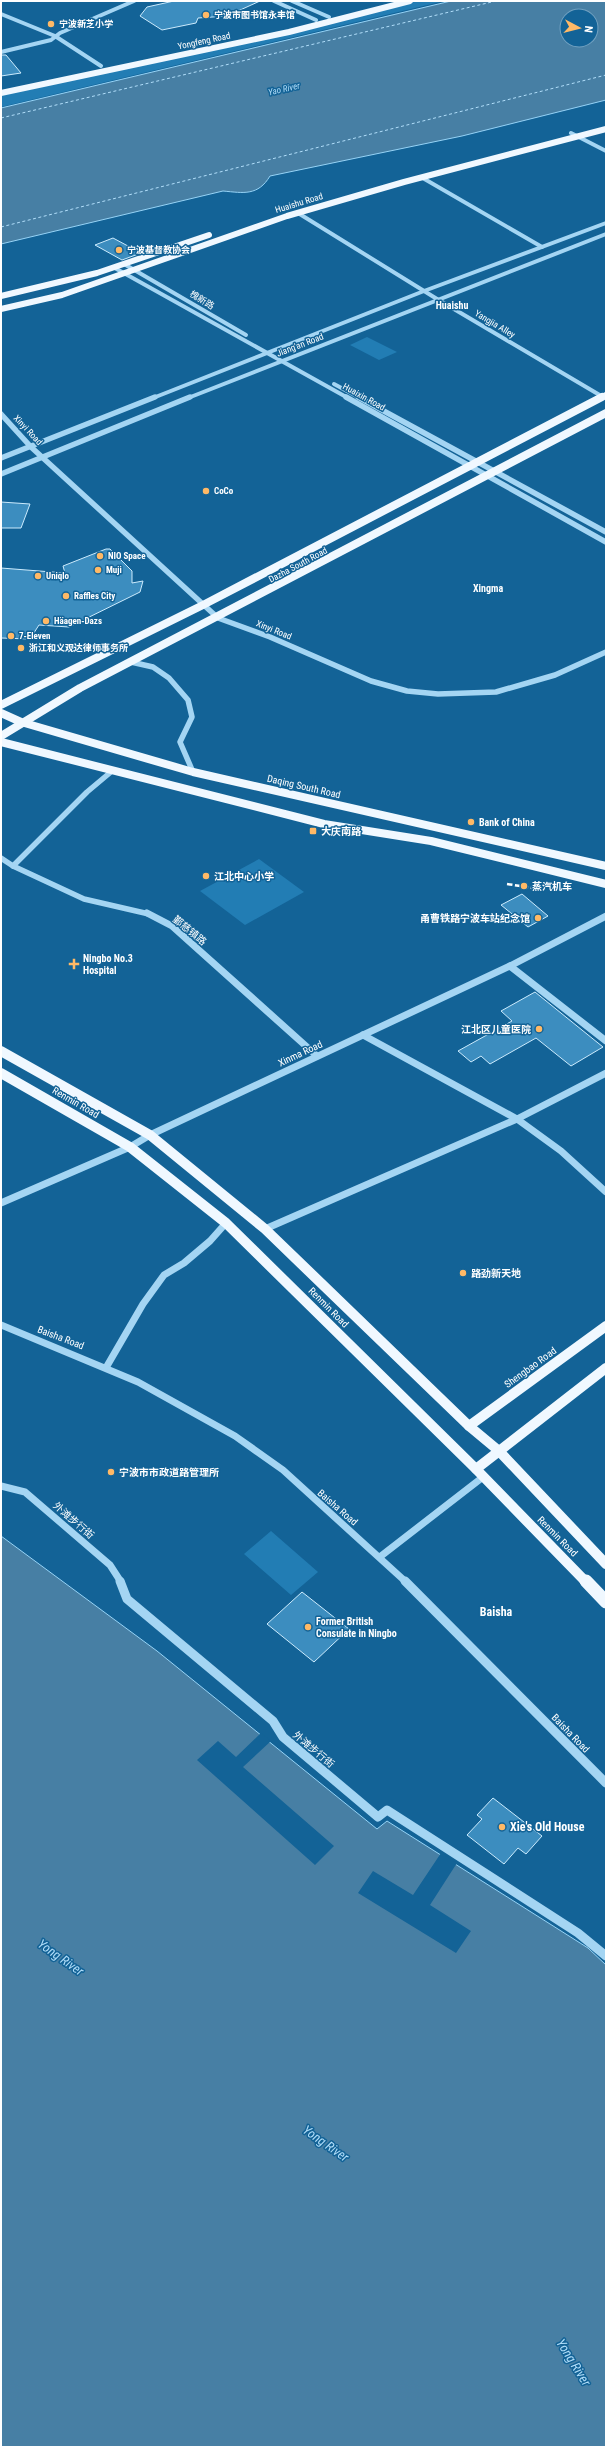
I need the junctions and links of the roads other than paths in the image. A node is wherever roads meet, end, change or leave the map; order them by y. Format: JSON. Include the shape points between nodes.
{"nodes":[{"id":1,"x":134,"y":1,"type":"edge"},
{"id":2,"x":274,"y":1,"type":"edge"},
{"id":3,"x":292,"y":1,"type":"edge"},
{"id":4,"x":390,"y":1,"type":"edge"},
{"id":5,"x":410,"y":1,"type":"edge"},
{"id":6,"x":1,"y":14,"type":"edge"},
{"id":7,"x":329,"y":17,"type":"junction"},
{"id":8,"x":316,"y":20,"type":"junction"},
{"id":9,"x":55,"y":36,"type":"junction"},
{"id":10,"x":1,"y":52,"type":"edge"},
{"id":11,"x":101,"y":66,"type":"junction"},
{"id":12,"x":1,"y":87,"type":"edge"},
{"id":13,"x":1,"y":93,"type":"edge"},
{"id":14,"x":606,"y":125,"type":"edge"},
{"id":15,"x":606,"y":129,"type":"edge"},
{"id":16,"x":571,"y":133,"type":"junction"},
{"id":17,"x":578,"y":136,"type":"junction"},
{"id":18,"x":606,"y":151,"type":"edge"},
{"id":19,"x":421,"y":177,"type":"junction"},
{"id":20,"x":298,"y":213,"type":"junction"},
{"id":21,"x":606,"y":223,"type":"edge"},
{"id":22,"x":606,"y":234,"type":"edge"},
{"id":23,"x":542,"y":247,"type":"junction"},
{"id":24,"x":124,"y":264,"type":"junction"},
{"id":25,"x":114,"y":267,"type":"junction"},
{"id":26,"x":133,"y":268,"type":"junction"},
{"id":27,"x":123,"y":272,"type":"junction"},
{"id":28,"x":424,"y":291,"type":"junction"},
{"id":29,"x":1,"y":296,"type":"edge"},
{"id":30,"x":438,"y":299,"type":"junction"},
{"id":31,"x":1,"y":309,"type":"edge"},
{"id":32,"x":269,"y":351,"type":"junction"},
{"id":33,"x":284,"y":359,"type":"junction"},
{"id":34,"x":604,"y":396,"type":"edge"},
{"id":35,"x":606,"y":413,"type":"edge"},
{"id":36,"x":1,"y":414,"type":"edge"},
{"id":37,"x":31,"y":447,"type":"junction"},
{"id":38,"x":42,"y":457,"type":"junction"},
{"id":39,"x":1,"y":458,"type":"edge"},
{"id":40,"x":474,"y":464,"type":"junction"},
{"id":41,"x":1,"y":474,"type":"edge"},
{"id":42,"x":493,"y":474,"type":"junction"},
{"id":43,"x":606,"y":532,"type":"edge"},
{"id":44,"x":606,"y":542,"type":"edge"},
{"id":45,"x":203,"y":605,"type":"junction"},
{"id":46,"x":218,"y":618,"type":"junction"},
{"id":47,"x":606,"y":652,"type":"edge"},
{"id":48,"x":131,"y":662,"type":"junction"},
{"id":49,"x":1,"y":705,"type":"edge"},
{"id":50,"x":1,"y":713,"type":"edge"},
{"id":51,"x":21,"y":722,"type":"junction"},
{"id":52,"x":1,"y":736,"type":"edge"},
{"id":53,"x":1,"y":742,"type":"edge"},
{"id":54,"x":112,"y":771,"type":"junction"},
{"id":55,"x":193,"y":772,"type":"junction"},
{"id":56,"x":1,"y":858,"type":"edge"},
{"id":57,"x":13,"y":866,"type":"junction"},
{"id":58,"x":606,"y":866,"type":"edge"},
{"id":59,"x":606,"y":884,"type":"edge"},
{"id":60,"x":606,"y":916,"type":"edge"},
{"id":61,"x":510,"y":966,"type":"junction"},
{"id":62,"x":363,"y":1035,"type":"junction"},
{"id":63,"x":606,"y":1041,"type":"edge"},
{"id":64,"x":1,"y":1051,"type":"edge"},
{"id":65,"x":317,"y":1056,"type":"junction"},
{"id":66,"x":1,"y":1072,"type":"edge"},
{"id":67,"x":606,"y":1073,"type":"edge"},
{"id":68,"x":518,"y":1119,"type":"junction"},
{"id":69,"x":150,"y":1135,"type":"junction"},
{"id":70,"x":130,"y":1147,"type":"junction"},
{"id":71,"x":606,"y":1192,"type":"edge"},
{"id":72,"x":1,"y":1203,"type":"edge"},
{"id":73,"x":226,"y":1223,"type":"junction"},
{"id":74,"x":265,"y":1229,"type":"junction"},
{"id":75,"x":1,"y":1324,"type":"edge"},
{"id":76,"x":606,"y":1326,"type":"edge"},
{"id":77,"x":107,"y":1366,"type":"junction"},
{"id":78,"x":606,"y":1368,"type":"edge"},
{"id":79,"x":469,"y":1426,"type":"junction"},
{"id":80,"x":499,"y":1451,"type":"junction"},
{"id":81,"x":480,"y":1473,"type":"junction"},
{"id":82,"x":1,"y":1486,"type":"edge"},
{"id":83,"x":381,"y":1556,"type":"junction"},
{"id":84,"x":606,"y":1564,"type":"edge"},
{"id":85,"x":606,"y":1602,"type":"edge"},
{"id":86,"x":606,"y":1783,"type":"edge"},
{"id":87,"x":606,"y":1956,"type":"edge"}],
"edges":[{"from":1,"to":9,"type":"street"},
{"from":2,"to":8,"type":"street"},
{"from":3,"to":7,"type":"street"},
{"from":4,"to":7,"type":"main road","name":"Yongfeng Road"},
{"from":5,"to":13,"type":"main road","name":"Yongfeng Road","via":[[289,32]]},
{"from":6,"to":9,"type":"street"},
{"from":7,"to":8,"type":"main road","name":"Yongfeng Road"},
{"from":8,"to":11,"type":"main road","name":"Yongfeng Road"},
{"from":9,"to":10,"type":"street","via":[[46,41]]},
{"from":9,"to":11,"type":"street"},
{"from":11,"to":12,"type":"main road","name":"Yongfeng Road"},
{"from":14,"to":16,"type":"main road","name":"Huaishu Road"},
{"from":15,"to":17,"type":"main road","name":"Huaishu Road"},
{"from":16,"to":17,"type":"street"},
{"from":16,"to":24,"type":"main road","name":"Huaishu Road","via":[[292,209]]},
{"from":17,"to":18,"type":"street"},
{"from":17,"to":19,"type":"main road","name":"Huaishu Road"},
{"from":19,"to":20,"type":"main road","name":"Huaishu Road"},
{"from":19,"to":23,"type":"street"},
{"from":20,"to":26,"type":"main road","name":"Huaishu Road"},
{"from":20,"to":28,"type":"street","name":"Yangjia Alley"},
{"from":21,"to":23,"type":"street","name":"Jiang'an Road"},
{"from":22,"to":30,"type":"street","name":"Jiang'an Road"},
{"from":23,"to":28,"type":"street","name":"Jiang'an Road"},
{"from":24,"to":25,"type":"main road","name":"Huaishu Road"},
{"from":24,"to":26,"type":"street","name":"槐新路"},
{"from":25,"to":27,"type":"street","name":"Huaixin Road"},
{"from":25,"to":29,"type":"main road","name":"Huaishu Road"},
{"from":26,"to":27,"type":"main road","name":"Huaishu Road"},
{"from":26,"to":32,"type":"street","name":"槐新路"},
{"from":27,"to":31,"type":"main road","name":"Huaishu Road","via":[[62,295]]},
{"from":27,"to":32,"type":"street","name":"Huaixin Road"},
{"from":28,"to":30,"type":"street","name":"Yangjia Alley"},
{"from":28,"to":32,"type":"street","name":"Jiang'an Road"},
{"from":30,"to":33,"type":"street","name":"Jiang'an Road"},
{"from":30,"to":34,"type":"street","name":"Yangjia Alley"},
{"from":32,"to":33,"type":"street","name":"Huaixin Road"},
{"from":32,"to":37,"type":"street","name":"Jiang'an Road"},
{"from":33,"to":38,"type":"street","name":"Jiang'an Road"},
{"from":33,"to":40,"type":"street","name":"Huaixin Road"},
{"from":34,"to":40,"type":"main road","name":"Dazha South Road"},
{"from":35,"to":42,"type":"main road","name":"Dazha South Road"},
{"from":36,"to":37,"type":"street","name":"Xinyi Road"},
{"from":37,"to":38,"type":"street","name":"Xinyi Road"},
{"from":37,"to":39,"type":"street","name":"Jiang'an Road"},
{"from":38,"to":41,"type":"street","name":"Jiang'an Road"},
{"from":38,"to":45,"type":"street","name":"Xinyi Road"},
{"from":40,"to":42,"type":"street","name":"Huaixin Road"},
{"from":40,"to":42,"type":"street","name":"Huaixin Road"},
{"from":40,"to":45,"type":"main road","name":"Dazha South Road"},
{"from":42,"to":43,"type":"street","name":"Huaixin Road"},
{"from":42,"to":44,"type":"street","name":"Huaixin Road"},
{"from":42,"to":46,"type":"main road","name":"Dazha South Road"},
{"from":45,"to":46,"type":"street","name":"Xinyi Road"},
{"from":45,"to":49,"type":"main road","name":"Dazha South Road"},
{"from":46,"to":47,"type":"street","name":"Xinyi Road","via":[[371,680],[407,691],[438,694],[496,692],[526,685]]},
{"from":46,"to":48,"type":"main road","name":"Dazha South Road"},
{"from":48,"to":51,"type":"main road","name":"Dazha South Road"},
{"from":48,"to":55,"type":"street","via":[[153,667],[169,678],[188,700],[192,717],[180,742]]},
{"from":50,"to":51,"type":"main road","name":"Daqing South Road"},
{"from":51,"to":52,"type":"main road","name":"Dazha South Road"},
{"from":51,"to":55,"type":"main road","name":"Daqing South Road"},
{"from":53,"to":54,"type":"main road"},
{"from":54,"to":57,"type":"street","via":[[87,792]]},
{"from":54,"to":59,"type":"main road","via":[[324,824],[431,841]]},
{"from":55,"to":58,"type":"main road","name":"Daqing South Road"},
{"from":56,"to":57,"type":"street","name":"鄞慈镇路"},
{"from":57,"to":65,"type":"street","name":"鄞慈镇路","via":[[84,899],[146,912],[172,926]]},
{"from":60,"to":61,"type":"street","name":"Xinma Road"},
{"from":61,"to":62,"type":"street","name":"Xinma Road"},
{"from":61,"to":63,"type":"street"},
{"from":62,"to":65,"type":"street","name":"Xinma Road"},
{"from":62,"to":68,"type":"street"},
{"from":64,"to":69,"type":"main road","name":"Renmin Road"},
{"from":65,"to":69,"type":"street","name":"Xinma Road"},
{"from":66,"to":70,"type":"main road","name":"Renmin Road"},
{"from":67,"to":68,"type":"street"},
{"from":68,"to":71,"type":"street","via":[[561,1151]]},
{"from":68,"to":74,"type":"street"},
{"from":69,"to":70,"type":"street","name":"Xinma Road"},
{"from":69,"to":74,"type":"main road","name":"Renmin Road"},
{"from":70,"to":72,"type":"street","name":"Xinma Road"},
{"from":70,"to":73,"type":"main road","name":"Renmin Road"},
{"from":73,"to":77,"type":"street","via":[[184,1263],[164,1275],[143,1304]]},
{"from":73,"to":81,"type":"main road","name":"Renmin Road"},
{"from":74,"to":79,"type":"main road","name":"Renmin Road"},
{"from":75,"to":77,"type":"street","name":"Baisha Road"},
{"from":76,"to":79,"type":"main road","name":"Shengbao Road"},
{"from":77,"to":83,"type":"street","name":"Baisha Road","via":[[201,1414],[267,1458]]},
{"from":78,"to":80,"type":"main road"},
{"from":79,"to":80,"type":"main road","name":"Renmin Road"},
{"from":80,"to":81,"type":"main road"},
{"from":80,"to":84,"type":"main road","name":"Renmin Road"},
{"from":81,"to":83,"type":"street"},
{"from":81,"to":85,"type":"main road","name":"Renmin Road"},
{"from":82,"to":87,"type":"street","name":"外滩步行街","via":[[24,1492],[110,1565],[118,1575],[127,1599],[274,1721],[283,1737],[378,1817],[387,1810],[578,1933]]},
{"from":83,"to":86,"type":"street","name":"Baisha Road"}]}
